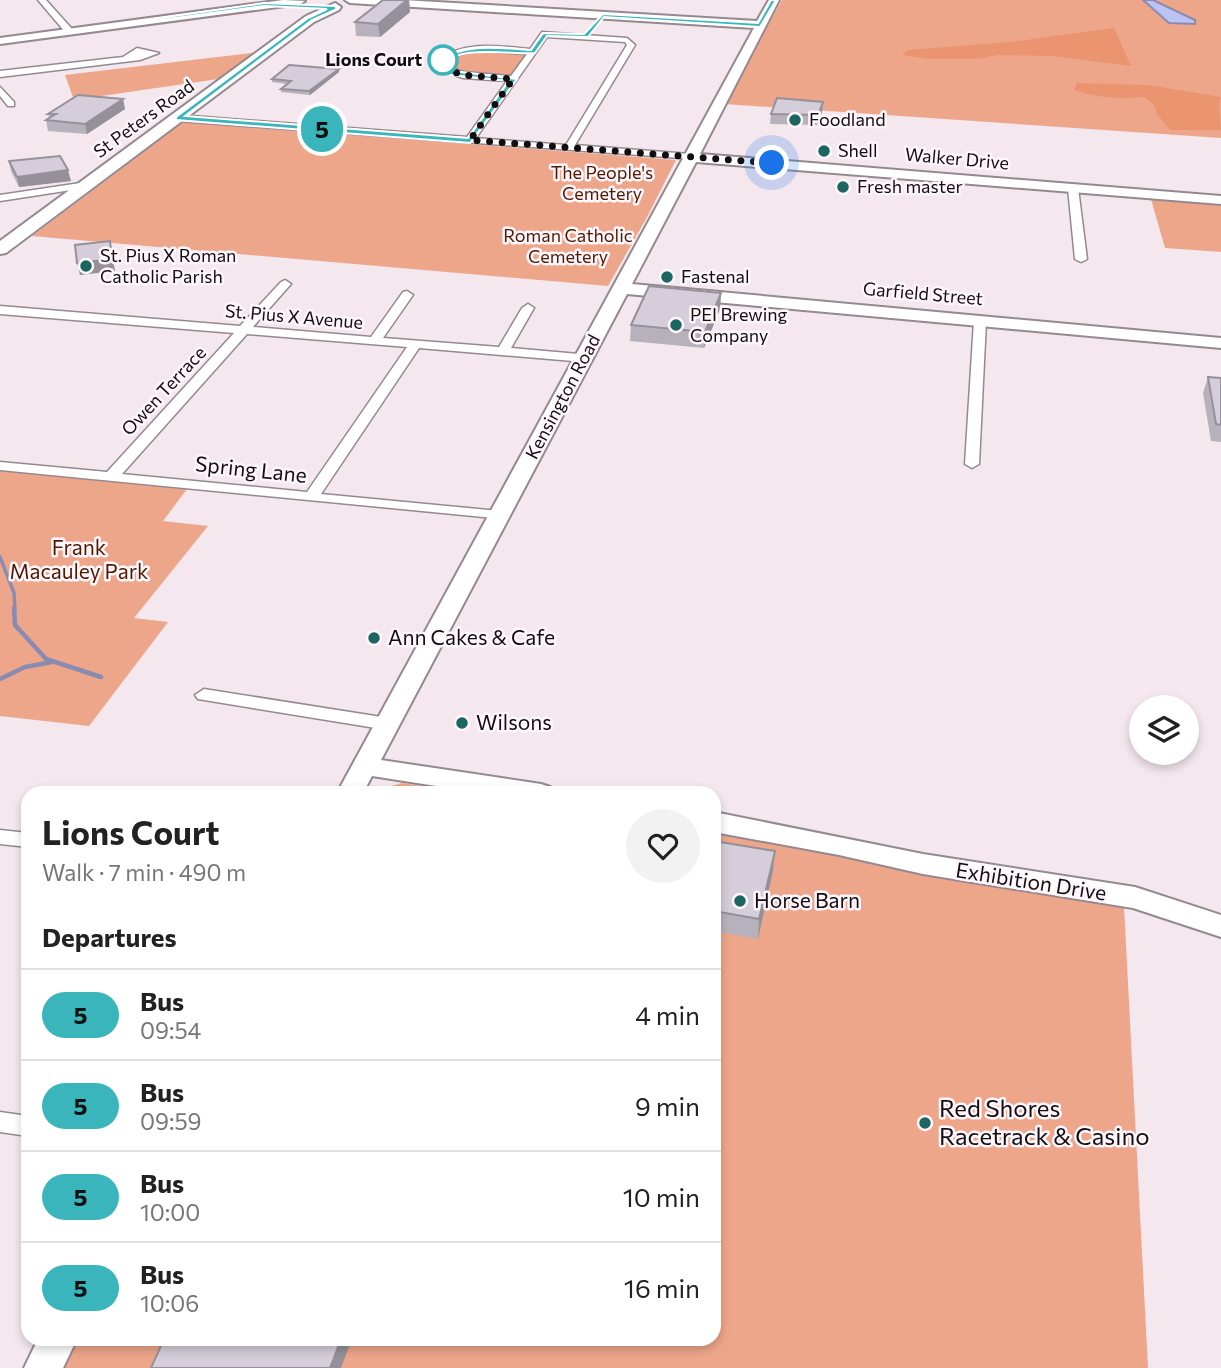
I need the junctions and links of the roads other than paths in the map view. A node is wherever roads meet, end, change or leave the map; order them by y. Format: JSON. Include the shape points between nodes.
{"nodes":[{"id":1,"x":42,"y":0,"type":"edge"},
{"id":2,"x":774,"y":0,"type":"edge"},
{"id":3,"x":301,"y":2,"type":"edge"},
{"id":4,"x":272,"y":3,"type":"edge"},
{"id":5,"x":345,"y":3,"type":"edge"},
{"id":6,"x":603,"y":15,"type":"junction"},
{"id":7,"x":310,"y":19,"type":"junction"},
{"id":8,"x":760,"y":25,"type":"junction"},
{"id":9,"x":69,"y":31,"type":"junction"},
{"id":10,"x":586,"y":36,"type":"junction"},
{"id":11,"x":0,"y":41,"type":"edge"},
{"id":12,"x":533,"y":52,"type":"junction"},
{"id":13,"x":127,"y":57,"type":"dead end"},
{"id":14,"x":0,"y":74,"type":"edge"},
{"id":15,"x":513,"y":79,"type":"junction"},
{"id":16,"x":0,"y":90,"type":"edge"},
{"id":17,"x":11,"y":104,"type":"dead end"},
{"id":18,"x":178,"y":118,"type":"junction"},
{"id":19,"x":470,"y":140,"type":"junction"},
{"id":20,"x":569,"y":148,"type":"junction"},
{"id":21,"x":690,"y":157,"type":"junction"},
{"id":22,"x":87,"y":185,"type":"junction"},
{"id":23,"x":1073,"y":188,"type":"junction"},
{"id":24,"x":0,"y":198,"type":"edge"},
{"id":25,"x":1221,"y":200,"type":"edge"},
{"id":26,"x":0,"y":249,"type":"edge"},
{"id":27,"x":1081,"y":259,"type":"dead end"},
{"id":28,"x":285,"y":284,"type":"dead end"},
{"id":29,"x":621,"y":288,"type":"junction"},
{"id":30,"x":407,"y":295,"type":"dead end"},
{"id":31,"x":528,"y":308,"type":"dead end"},
{"id":32,"x":0,"y":310,"type":"edge"},
{"id":33,"x":980,"y":321,"type":"junction"},
{"id":34,"x":245,"y":330,"type":"junction"},
{"id":35,"x":374,"y":341,"type":"junction"},
{"id":36,"x":1221,"y":343,"type":"edge"},
{"id":37,"x":416,"y":344,"type":"junction"},
{"id":38,"x":503,"y":351,"type":"junction"},
{"id":39,"x":585,"y":358,"type":"junction"},
{"id":40,"x":972,"y":464,"type":"dead end"},
{"id":41,"x":0,"y":466,"type":"edge"},
{"id":42,"x":111,"y":477,"type":"junction"},
{"id":43,"x":311,"y":497,"type":"junction"},
{"id":44,"x":499,"y":516,"type":"junction"},
{"id":45,"x":204,"y":695,"type":"dead end"},
{"id":46,"x":388,"y":724,"type":"junction"},
{"id":47,"x":365,"y":766,"type":"junction"},
{"id":48,"x":354,"y":786,"type":"edge"},
{"id":49,"x":495,"y":786,"type":"edge"},
{"id":50,"x":721,"y":823,"type":"edge"},
{"id":51,"x":0,"y":837,"type":"edge"},
{"id":52,"x":21,"y":839,"type":"edge"},
{"id":53,"x":839,"y":845,"type":"junction"},
{"id":54,"x":1221,"y":918,"type":"edge"},
{"id":55,"x":1221,"y":926,"type":"edge"},
{"id":56,"x":0,"y":1122,"type":"edge"},
{"id":57,"x":21,"y":1125,"type":"edge"},
{"id":58,"x":54,"y":1346,"type":"edge"},
{"id":59,"x":43,"y":1368,"type":"edge"}],
"edges":[{"from":1,"to":9,"type":"street"},
{"from":2,"to":8,"type":"street","name":"Kensington Road"},
{"from":3,"to":4,"type":"street"},
{"from":3,"to":5,"type":"main road"},
{"from":3,"to":7,"type":"main road"},
{"from":4,"to":9,"type":"street"},
{"from":5,"to":6,"type":"street"},
{"from":5,"to":7,"type":"main road","name":"St Peters Road"},
{"from":6,"to":8,"type":"street"},
{"from":6,"to":10,"type":"street"},
{"from":7,"to":18,"type":"main road","name":"St Peters Road"},
{"from":8,"to":21,"type":"street","name":"Kensington Road"},
{"from":9,"to":11,"type":"street"},
{"from":10,"to":12,"type":"street","via":[[545,34]]},
{"from":10,"to":20,"type":"street","via":[[622,39],[631,45]]},
{"from":12,"to":15,"type":"street"},
{"from":12,"to":15,"type":"street","via":[[467,51],[440,63],[451,73]]},
{"from":13,"to":14,"type":"street"},
{"from":15,"to":19,"type":"street"},
{"from":16,"to":17,"type":"street"},
{"from":18,"to":19,"type":"street"},
{"from":18,"to":22,"type":"main road","name":"St Peters Road"},
{"from":19,"to":20,"type":"street"},
{"from":20,"to":21,"type":"street"},
{"from":21,"to":23,"type":"street","name":"Walker Drive"},
{"from":21,"to":29,"type":"street","name":"Kensington Road"},
{"from":22,"to":24,"type":"street"},
{"from":22,"to":26,"type":"main road","name":"St Peters Road"},
{"from":23,"to":25,"type":"street","name":"Walker Drive"},
{"from":23,"to":27,"type":"street"},
{"from":28,"to":34,"type":"street","name":"Owen Terrace"},
{"from":29,"to":33,"type":"street","name":"Garfield Street"},
{"from":29,"to":39,"type":"street","name":"Kensington Road"},
{"from":30,"to":35,"type":"street"},
{"from":31,"to":38,"type":"street"},
{"from":32,"to":34,"type":"street","name":"St. Pius X Avenue"},
{"from":33,"to":36,"type":"street","name":"Garfield Street"},
{"from":33,"to":40,"type":"street"},
{"from":34,"to":35,"type":"street","name":"St. Pius X Avenue"},
{"from":34,"to":42,"type":"street","name":"Owen Terrace"},
{"from":35,"to":37,"type":"street","name":"St. Pius X Avenue"},
{"from":37,"to":38,"type":"street","name":"St. Pius X Avenue"},
{"from":37,"to":43,"type":"street"},
{"from":38,"to":39,"type":"street","name":"St. Pius X Avenue"},
{"from":39,"to":44,"type":"street","name":"Kensington Road"},
{"from":41,"to":42,"type":"street","name":"Spring Lane"},
{"from":42,"to":43,"type":"street","name":"Spring Lane"},
{"from":43,"to":44,"type":"street","name":"Spring Lane"},
{"from":44,"to":46,"type":"street","name":"Kensington Road"},
{"from":45,"to":46,"type":"street"},
{"from":46,"to":47,"type":"street","name":"Kensington Road"},
{"from":47,"to":48,"type":"street","name":"Kensington Road"},
{"from":47,"to":49,"type":"street"},
{"from":50,"to":53,"type":"street","name":"Exhibition Drive"},
{"from":51,"to":52,"type":"street"},
{"from":53,"to":54,"type":"street","name":"Exhibition Drive","via":[[983,862],[1090,881],[1172,899]]},
{"from":53,"to":55,"type":"street","name":"Exhibition Drive","via":[[923,864],[1135,898]]},
{"from":56,"to":57,"type":"street"},
{"from":58,"to":59,"type":"street"}]}
